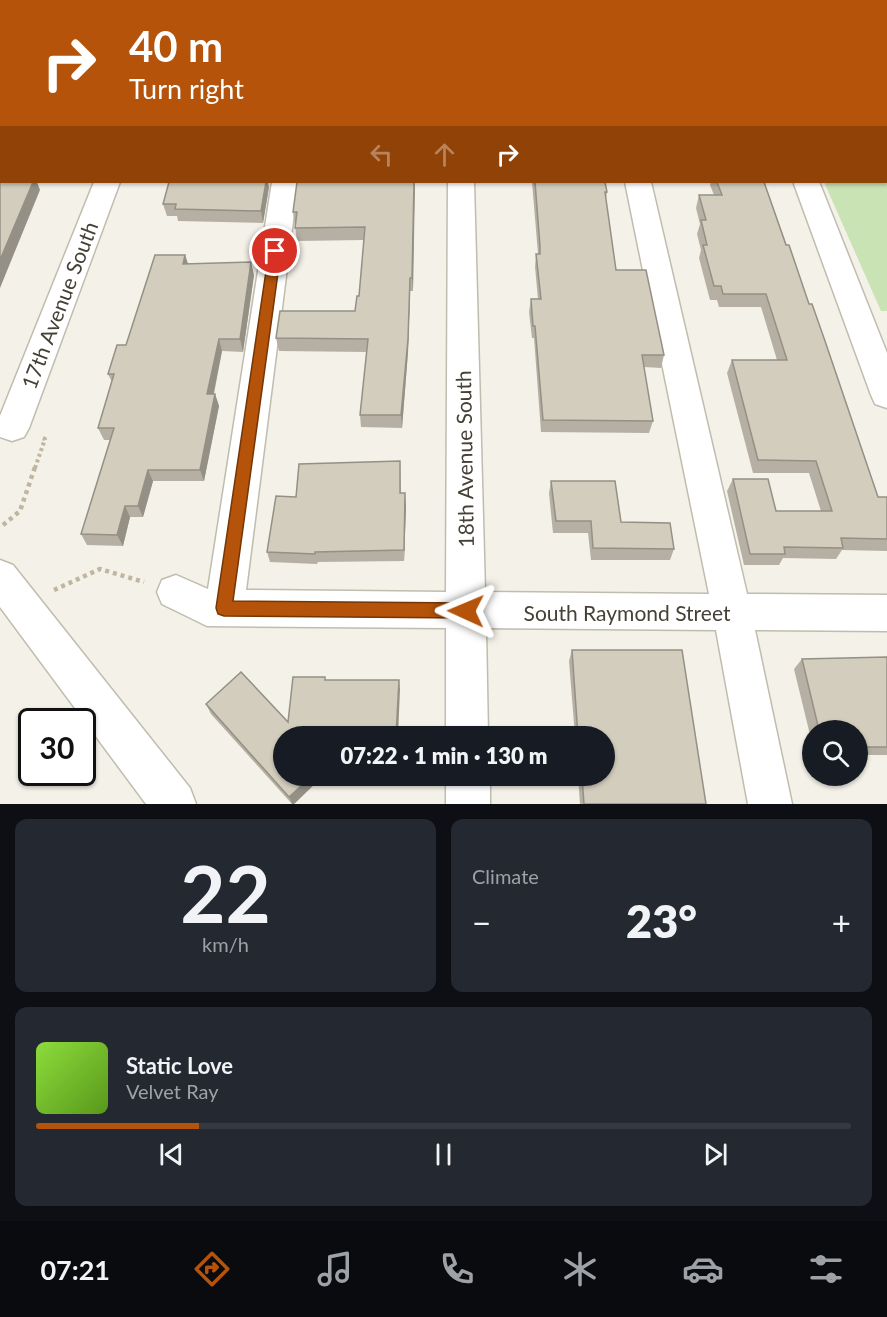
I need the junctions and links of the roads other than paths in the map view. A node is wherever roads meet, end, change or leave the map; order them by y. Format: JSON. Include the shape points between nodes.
{"nodes":[{"id":1,"x":107,"y":183,"type":"edge"},
{"id":2,"x":285,"y":183,"type":"edge"},
{"id":3,"x":461,"y":183,"type":"edge"},
{"id":4,"x":638,"y":183,"type":"edge"},
{"id":5,"x":807,"y":184,"type":"dead end"},
{"id":6,"x":887,"y":395,"type":"edge"},
{"id":7,"x":12,"y":428,"type":"dead end"},
{"id":8,"x":0,"y":577,"type":"edge"},
{"id":9,"x":176,"y":592,"type":"road end"},
{"id":10,"x":224,"y":608,"type":"junction"},
{"id":11,"x":466,"y":611,"type":"junction"},
{"id":12,"x":732,"y":612,"type":"junction"},
{"id":13,"x":887,"y":613,"type":"edge"},
{"id":14,"x":467,"y":726,"type":"edge"},
{"id":15,"x":468,"y":786,"type":"edge"},
{"id":16,"x":174,"y":804,"type":"edge"},
{"id":17,"x":468,"y":804,"type":"edge"},
{"id":18,"x":770,"y":804,"type":"edge"}],
"edges":[{"from":1,"to":7,"type":"street","name":"17th Avenue South"},
{"from":2,"to":10,"type":"street"},
{"from":3,"to":11,"type":"street","name":"18th Avenue South"},
{"from":4,"to":12,"type":"street"},
{"from":5,"to":6,"type":"street"},
{"from":8,"to":16,"type":"street"},
{"from":9,"to":10,"type":"street","name":"South Raymond Street","via":[[207,608]]},
{"from":10,"to":11,"type":"street","name":"South Raymond Street"},
{"from":11,"to":12,"type":"street","name":"South Raymond Street"},
{"from":11,"to":14,"type":"street","name":"18th Avenue South"},
{"from":12,"to":13,"type":"street","name":"South Raymond Street"},
{"from":12,"to":18,"type":"street"},
{"from":15,"to":17,"type":"street"}]}
